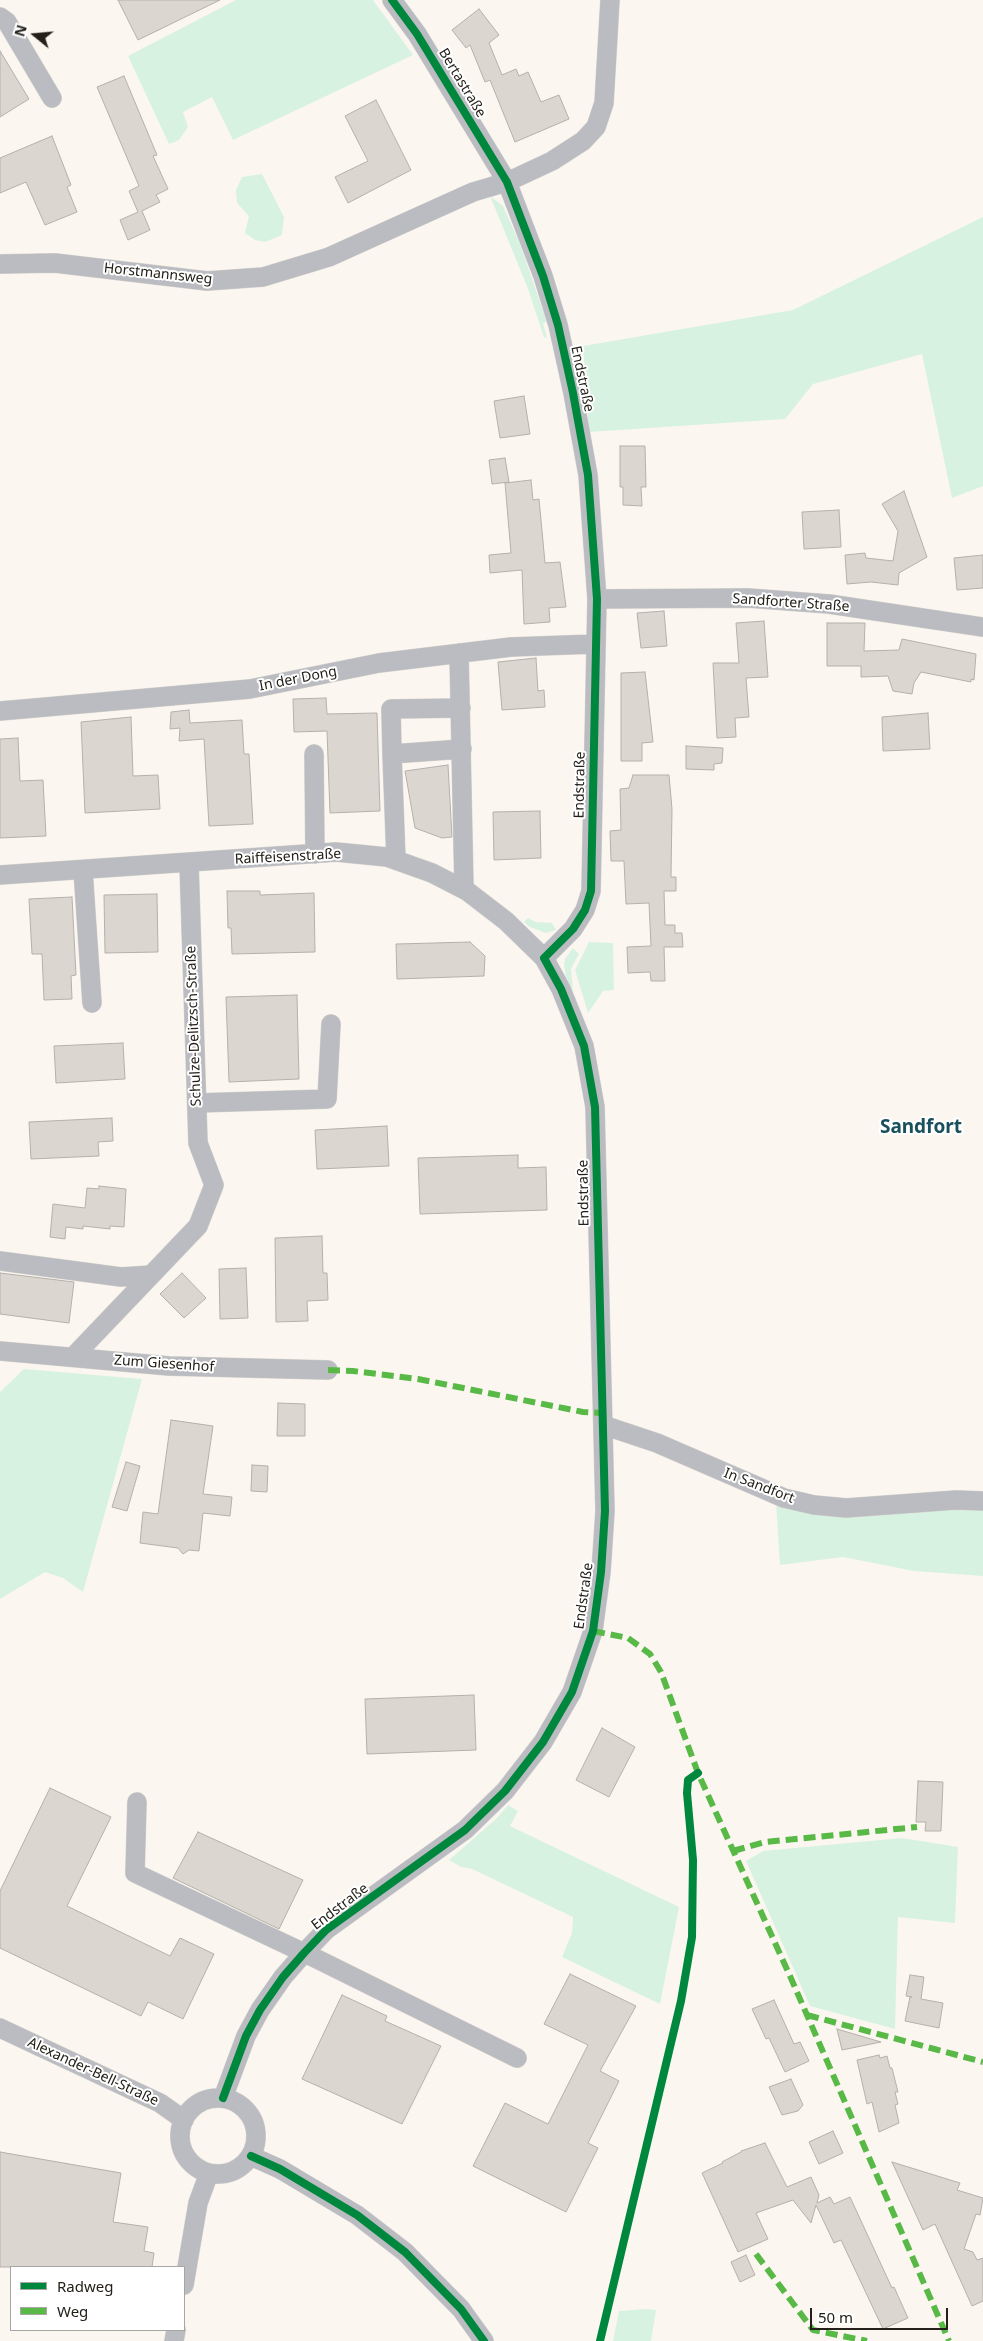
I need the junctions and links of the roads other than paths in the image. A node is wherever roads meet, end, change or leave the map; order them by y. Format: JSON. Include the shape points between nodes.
{"nodes":[{"id":1,"x":392,"y":0,"type":"edge"},
{"id":2,"x":610,"y":0,"type":"edge"},
{"id":3,"x":0,"y":17,"type":"edge"},
{"id":4,"x":52,"y":98,"type":"dead end"},
{"id":5,"x":507,"y":182,"type":"junction"},
{"id":6,"x":0,"y":264,"type":"edge"},
{"id":7,"x":597,"y":599,"type":"junction"},
{"id":8,"x":983,"y":626,"type":"edge"},
{"id":9,"x":595,"y":644,"type":"junction"},
{"id":10,"x":459,"y":654,"type":"junction"},
{"id":11,"x":461,"y":708,"type":"junction"},
{"id":12,"x":0,"y":711,"type":"edge"},
{"id":13,"x":462,"y":749,"type":"junction"},
{"id":14,"x":314,"y":754,"type":"dead end"},
{"id":15,"x":392,"y":754,"type":"junction"},
{"id":16,"x":315,"y":854,"type":"junction"},
{"id":17,"x":396,"y":860,"type":"junction"},
{"id":18,"x":189,"y":863,"type":"junction"},
{"id":19,"x":83,"y":870,"type":"junction"},
{"id":20,"x":0,"y":875,"type":"edge"},
{"id":21,"x":464,"y":889,"type":"junction"},
{"id":22,"x":544,"y":958,"type":"junction"},
{"id":23,"x":92,"y":1003,"type":"dead end"},
{"id":24,"x":331,"y":1024,"type":"dead end"},
{"id":25,"x":197,"y":1103,"type":"junction"},
{"id":26,"x":0,"y":1261,"type":"edge"},
{"id":27,"x":151,"y":1275,"type":"junction"},
{"id":28,"x":0,"y":1351,"type":"edge"},
{"id":29,"x":73,"y":1357,"type":"junction"},
{"id":30,"x":328,"y":1370,"type":"dead end"},
{"id":31,"x":603,"y":1425,"type":"junction"},
{"id":32,"x":983,"y":1501,"type":"edge"},
{"id":33,"x":136,"y":1802,"type":"dead end"},
{"id":34,"x":304,"y":1953,"type":"junction"},
{"id":35,"x":0,"y":2028,"type":"edge"},
{"id":36,"x":517,"y":2058,"type":"dead end"},
{"id":37,"x":222,"y":2098,"type":"junction"},
{"id":38,"x":184,"y":2120,"type":"junction"},
{"id":39,"x":251,"y":2156,"type":"junction"},
{"id":40,"x":210,"y":2173,"type":"junction"},
{"id":41,"x":185,"y":2279,"type":"edge"},
{"id":42,"x":484,"y":2341,"type":"edge"}],
"edges":[{"from":1,"to":5,"type":"street","name":"Bertastraße","via":[[417,34]]},
{"from":2,"to":5,"type":"street","via":[[604,103],[596,127],[583,142]]},
{"from":3,"to":4,"type":"street","via":[[7,22]]},
{"from":5,"to":6,"type":"street","name":"Horstmannsweg","via":[[473,192],[329,256],[263,277],[207,281],[56,263]]},
{"from":5,"to":7,"type":"street","name":"Endstraße","via":[[543,276],[573,392],[588,475]]},
{"from":7,"to":8,"type":"street","name":"Sandforter Straße","via":[[748,598],[829,604]]},
{"from":7,"to":9,"type":"street","name":"Endstraße"},
{"from":9,"to":10,"type":"street","name":"In der Dong","via":[[511,647]]},
{"from":9,"to":22,"type":"street","name":"Endstraße","via":[[591,891],[574,929]]},
{"from":10,"to":11,"type":"street"},
{"from":10,"to":12,"type":"street","name":"In der Dong","via":[[379,663],[250,688]]},
{"from":11,"to":13,"type":"street"},
{"from":11,"to":15,"type":"street","via":[[391,709]]},
{"from":13,"to":15,"type":"street"},
{"from":13,"to":21,"type":"street"},
{"from":14,"to":16,"type":"street"},
{"from":15,"to":17,"type":"street"},
{"from":16,"to":17,"type":"street","name":"Raiffeisenstraße","via":[[336,852]]},
{"from":16,"to":18,"type":"street","name":"Raiffeisenstraße"},
{"from":17,"to":21,"type":"street","name":"Raiffeisenstraße"},
{"from":18,"to":19,"type":"street","name":"Raiffeisenstraße"},
{"from":18,"to":25,"type":"street","name":"Schulze-Delitzsch-Straße"},
{"from":19,"to":20,"type":"street","name":"Raiffeisenstraße"},
{"from":19,"to":23,"type":"street"},
{"from":21,"to":22,"type":"street","name":"Raiffeisenstraße","via":[[506,921]]},
{"from":22,"to":31,"type":"street","name":"Endstraße","via":[[561,989],[584,1046],[595,1107]]},
{"from":24,"to":25,"type":"street","via":[[328,1099]]},
{"from":25,"to":27,"type":"street","name":"Schulze-Delitzsch-Straße","via":[[198,1143],[214,1186],[198,1226]]},
{"from":26,"to":27,"type":"street","via":[[121,1277]]},
{"from":27,"to":29,"type":"street"},
{"from":28,"to":29,"type":"street","name":"Zum Giesenhof"},
{"from":29,"to":30,"type":"street","name":"Zum Giesenhof","via":[[169,1366]]},
{"from":31,"to":32,"type":"street","name":"In Sandfort","via":[[657,1443],[784,1498],[814,1505],[846,1508]]},
{"from":31,"to":34,"type":"street","name":"Endstraße","via":[[605,1511],[601,1572],[593,1631],[572,1692],[543,1742],[516,1777],[465,1830],[326,1930]]},
{"from":33,"to":34,"type":"street","via":[[135,1873]]},
{"from":34,"to":36,"type":"street"},
{"from":34,"to":37,"type":"street","name":"Endstraße","via":[[260,2010],[246,2036]]},
{"from":35,"to":38,"type":"street","name":"Alexander-Bell-Straße","via":[[160,2103]]},
{"from":37,"to":38,"type":"street","via":[[200,2103]]},
{"from":37,"to":39,"type":"street","via":[[237,2103],[255,2126],[256,2141]]},
{"from":38,"to":40,"type":"street","via":[[181,2142],[184,2152],[199,2169]]},
{"from":39,"to":40,"type":"street","via":[[233,2172]]},
{"from":39,"to":42,"type":"street","via":[[280,2169],[357,2215],[405,2252],[461,2309]]},
{"from":40,"to":41,"type":"street","via":[[198,2203]]}]}
